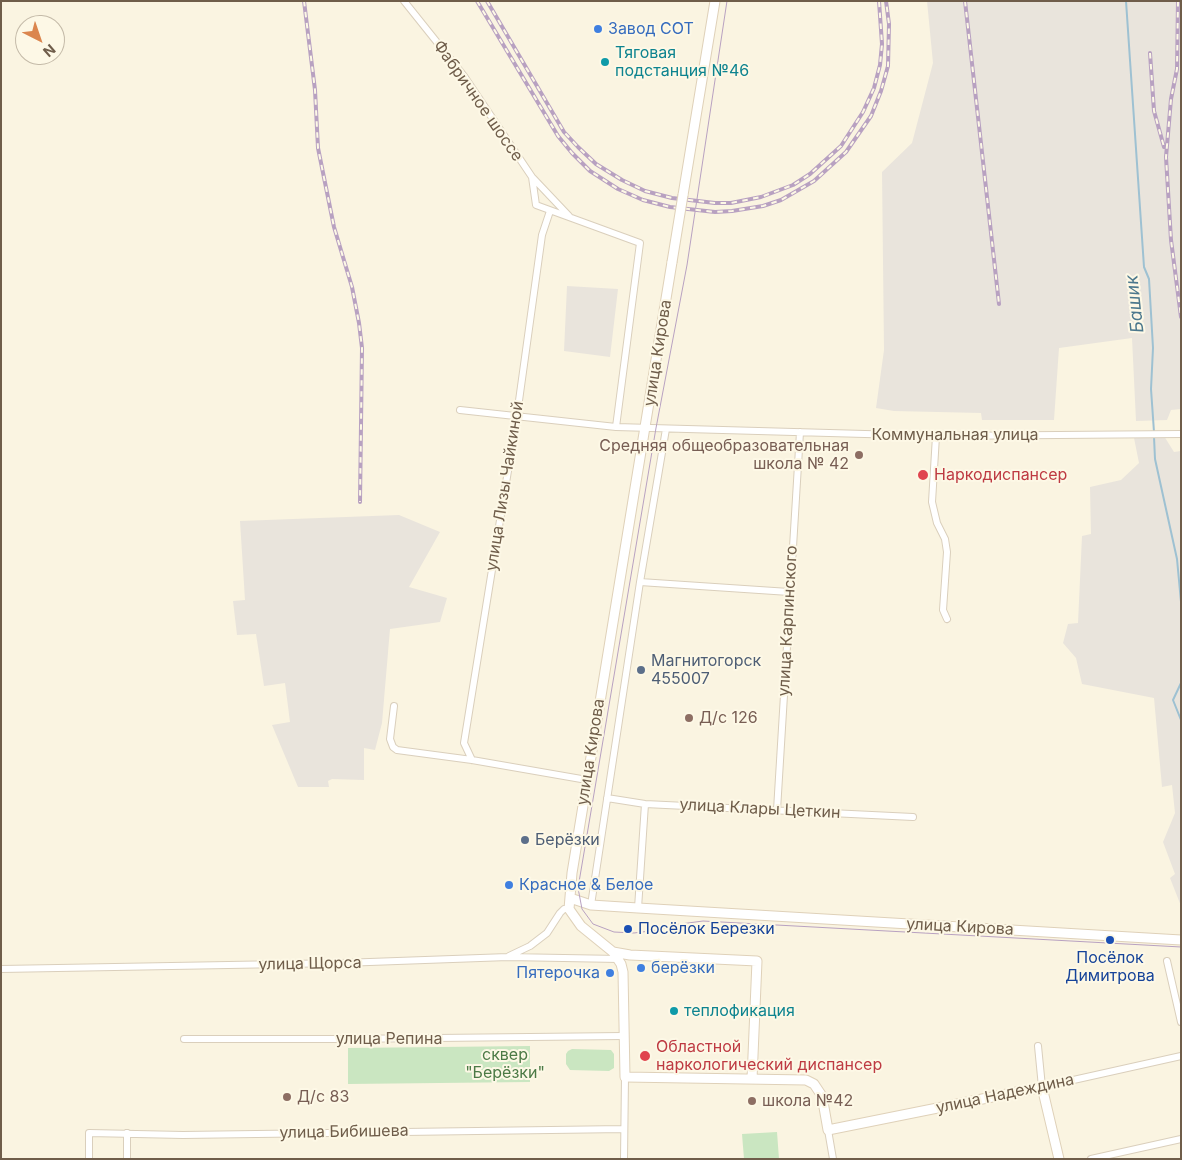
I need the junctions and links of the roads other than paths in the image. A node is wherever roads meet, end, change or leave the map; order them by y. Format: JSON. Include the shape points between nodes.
{"nodes":[{"id":1,"x":404,"y":1,"type":"edge"},
{"id":2,"x":715,"y":1,"type":"edge"},
{"id":3,"x":532,"y":177,"type":"junction"},
{"id":4,"x":550,"y":211,"type":"junction"},
{"id":5,"x":571,"y":218,"type":"junction"},
{"id":6,"x":460,"y":410,"type":"dead end"},
{"id":7,"x":517,"y":415,"type":"junction"},
{"id":8,"x":616,"y":427,"type":"junction"},
{"id":9,"x":645,"y":428,"type":"junction"},
{"id":10,"x":666,"y":429,"type":"junction"},
{"id":11,"x":800,"y":432,"type":"junction"},
{"id":12,"x":1181,"y":434,"type":"edge"},
{"id":13,"x":936,"y":436,"type":"junction"},
{"id":14,"x":640,"y":582,"type":"junction"},
{"id":15,"x":789,"y":592,"type":"junction"},
{"id":16,"x":947,"y":619,"type":"dead end"},
{"id":17,"x":394,"y":706,"type":"dead end"},
{"id":18,"x":472,"y":760,"type":"junction"},
{"id":19,"x":587,"y":780,"type":"junction"},
{"id":20,"x":606,"y":798,"type":"junction"},
{"id":21,"x":645,"y":804,"type":"junction"},
{"id":22,"x":777,"y":810,"type":"junction"},
{"id":23,"x":913,"y":816,"type":"dead end"},
{"id":24,"x":570,"y":898,"type":"junction"},
{"id":25,"x":591,"y":905,"type":"junction"},
{"id":26,"x":638,"y":908,"type":"junction"},
{"id":27,"x":569,"y":909,"type":"junction"},
{"id":28,"x":1181,"y":940,"type":"edge"},
{"id":29,"x":616,"y":956,"type":"junction"},
{"id":30,"x":508,"y":957,"type":"junction"},
{"id":31,"x":1167,"y":961,"type":"dead end"},
{"id":32,"x":1,"y":969,"type":"edge"},
{"id":33,"x":1181,"y":1022,"type":"edge"},
{"id":34,"x":624,"y":1036,"type":"junction"},
{"id":35,"x":184,"y":1039,"type":"dead end"},
{"id":36,"x":1038,"y":1046,"type":"dead end"},
{"id":37,"x":1181,"y":1056,"type":"edge"},
{"id":38,"x":625,"y":1077,"type":"junction"},
{"id":39,"x":752,"y":1079,"type":"junction"},
{"id":40,"x":1042,"y":1087,"type":"junction"},
{"id":41,"x":624,"y":1130,"type":"junction"},
{"id":42,"x":828,"y":1130,"type":"junction"},
{"id":43,"x":127,"y":1133,"type":"junction"},
{"id":44,"x":1181,"y":1139,"type":"edge"},
{"id":45,"x":88,"y":1159,"type":"edge"},
{"id":46,"x":127,"y":1159,"type":"edge"},
{"id":47,"x":624,"y":1159,"type":"edge"},
{"id":48,"x":833,"y":1159,"type":"edge"},
{"id":49,"x":1059,"y":1159,"type":"edge"},
{"id":50,"x":1091,"y":1159,"type":"edge"}],
"edges":[{"from":1,"to":3,"type":"street","name":"Фабричное шоссе","via":[[464,76]]},
{"from":2,"to":9,"type":"main road","name":"улица Кирова","bridge":true},
{"from":3,"to":4,"type":"street","name":"Фабричное шоссе","via":[[536,205]]},
{"from":3,"to":5,"type":"street","name":"Фабричное шоссе"},
{"from":4,"to":5,"type":"street"},
{"from":4,"to":7,"type":"street","name":"улица Лизы Чайкиной","via":[[542,235]]},
{"from":5,"to":8,"type":"street","via":[[640,243]]},
{"from":6,"to":7,"type":"street","name":"Коммунальная улица"},
{"from":7,"to":8,"type":"street","name":"Коммунальная улица"},
{"from":7,"to":18,"type":"street","name":"улица Лизы Чайкиной","via":[[464,743]]},
{"from":8,"to":9,"type":"street","name":"Коммунальная улица"},
{"from":9,"to":10,"type":"street","name":"Коммунальная улица"},
{"from":9,"to":19,"type":"main road","name":"улица Кирова"},
{"from":10,"to":11,"type":"street","name":"Коммунальная улица"},
{"from":10,"to":14,"type":"street"},
{"from":11,"to":13,"type":"street","name":"Коммунальная улица"},
{"from":11,"to":15,"type":"street","name":"улица Карпинского"},
{"from":12,"to":13,"type":"street","name":"Коммунальная улица"},
{"from":13,"to":16,"type":"street","via":[[932,502],[947,552],[943,610]]},
{"from":14,"to":15,"type":"street"},
{"from":14,"to":20,"type":"street"},
{"from":15,"to":22,"type":"street","name":"улица Карпинского"},
{"from":17,"to":18,"type":"street","via":[[390,739],[397,750]]},
{"from":18,"to":19,"type":"street"},
{"from":19,"to":24,"type":"main road","name":"улица Кирова"},
{"from":20,"to":21,"type":"street","name":"улица Клары Цеткин"},
{"from":20,"to":25,"type":"street"},
{"from":21,"to":22,"type":"street","name":"улица Клары Цеткин"},
{"from":21,"to":26,"type":"street"},
{"from":22,"to":23,"type":"street","name":"улица Клары Цеткин"},
{"from":24,"to":25,"type":"main road","name":"улица Кирова"},
{"from":24,"to":27,"type":"main road"},
{"from":25,"to":26,"type":"main road","name":"улица Кирова"},
{"from":26,"to":28,"type":"main road","name":"улица Кирова"},
{"from":27,"to":29,"type":"main road","via":[[581,926]]},
{"from":27,"to":30,"type":"street","via":[[560,913],[547,933]]},
{"from":29,"to":30,"type":"street","name":"улица Щорса"},
{"from":29,"to":34,"type":"main road","via":[[623,972]]},
{"from":29,"to":39,"type":"main road","via":[[757,961]]},
{"from":30,"to":32,"type":"street","name":"улица Щорса"},
{"from":31,"to":33,"type":"street"},
{"from":34,"to":35,"type":"street","name":"улица Репина"},
{"from":34,"to":38,"type":"main road"},
{"from":36,"to":40,"type":"street"},
{"from":37,"to":40,"type":"street","name":"улица Надеждина"},
{"from":38,"to":39,"type":"main road"},
{"from":38,"to":41,"type":"street"},
{"from":39,"to":42,"type":"main road","via":[[800,1079],[814,1084],[822,1096]]},
{"from":40,"to":42,"type":"main road","name":"улица Надеждина"},
{"from":40,"to":49,"type":"main road"},
{"from":41,"to":43,"type":"street","name":"улица Бибишева"},
{"from":41,"to":47,"type":"street"},
{"from":42,"to":48,"type":"street"},
{"from":43,"to":45,"type":"street","name":"улица Бибишева","via":[[89,1134]]},
{"from":43,"to":46,"type":"street"},
{"from":44,"to":50,"type":"street"}]}
